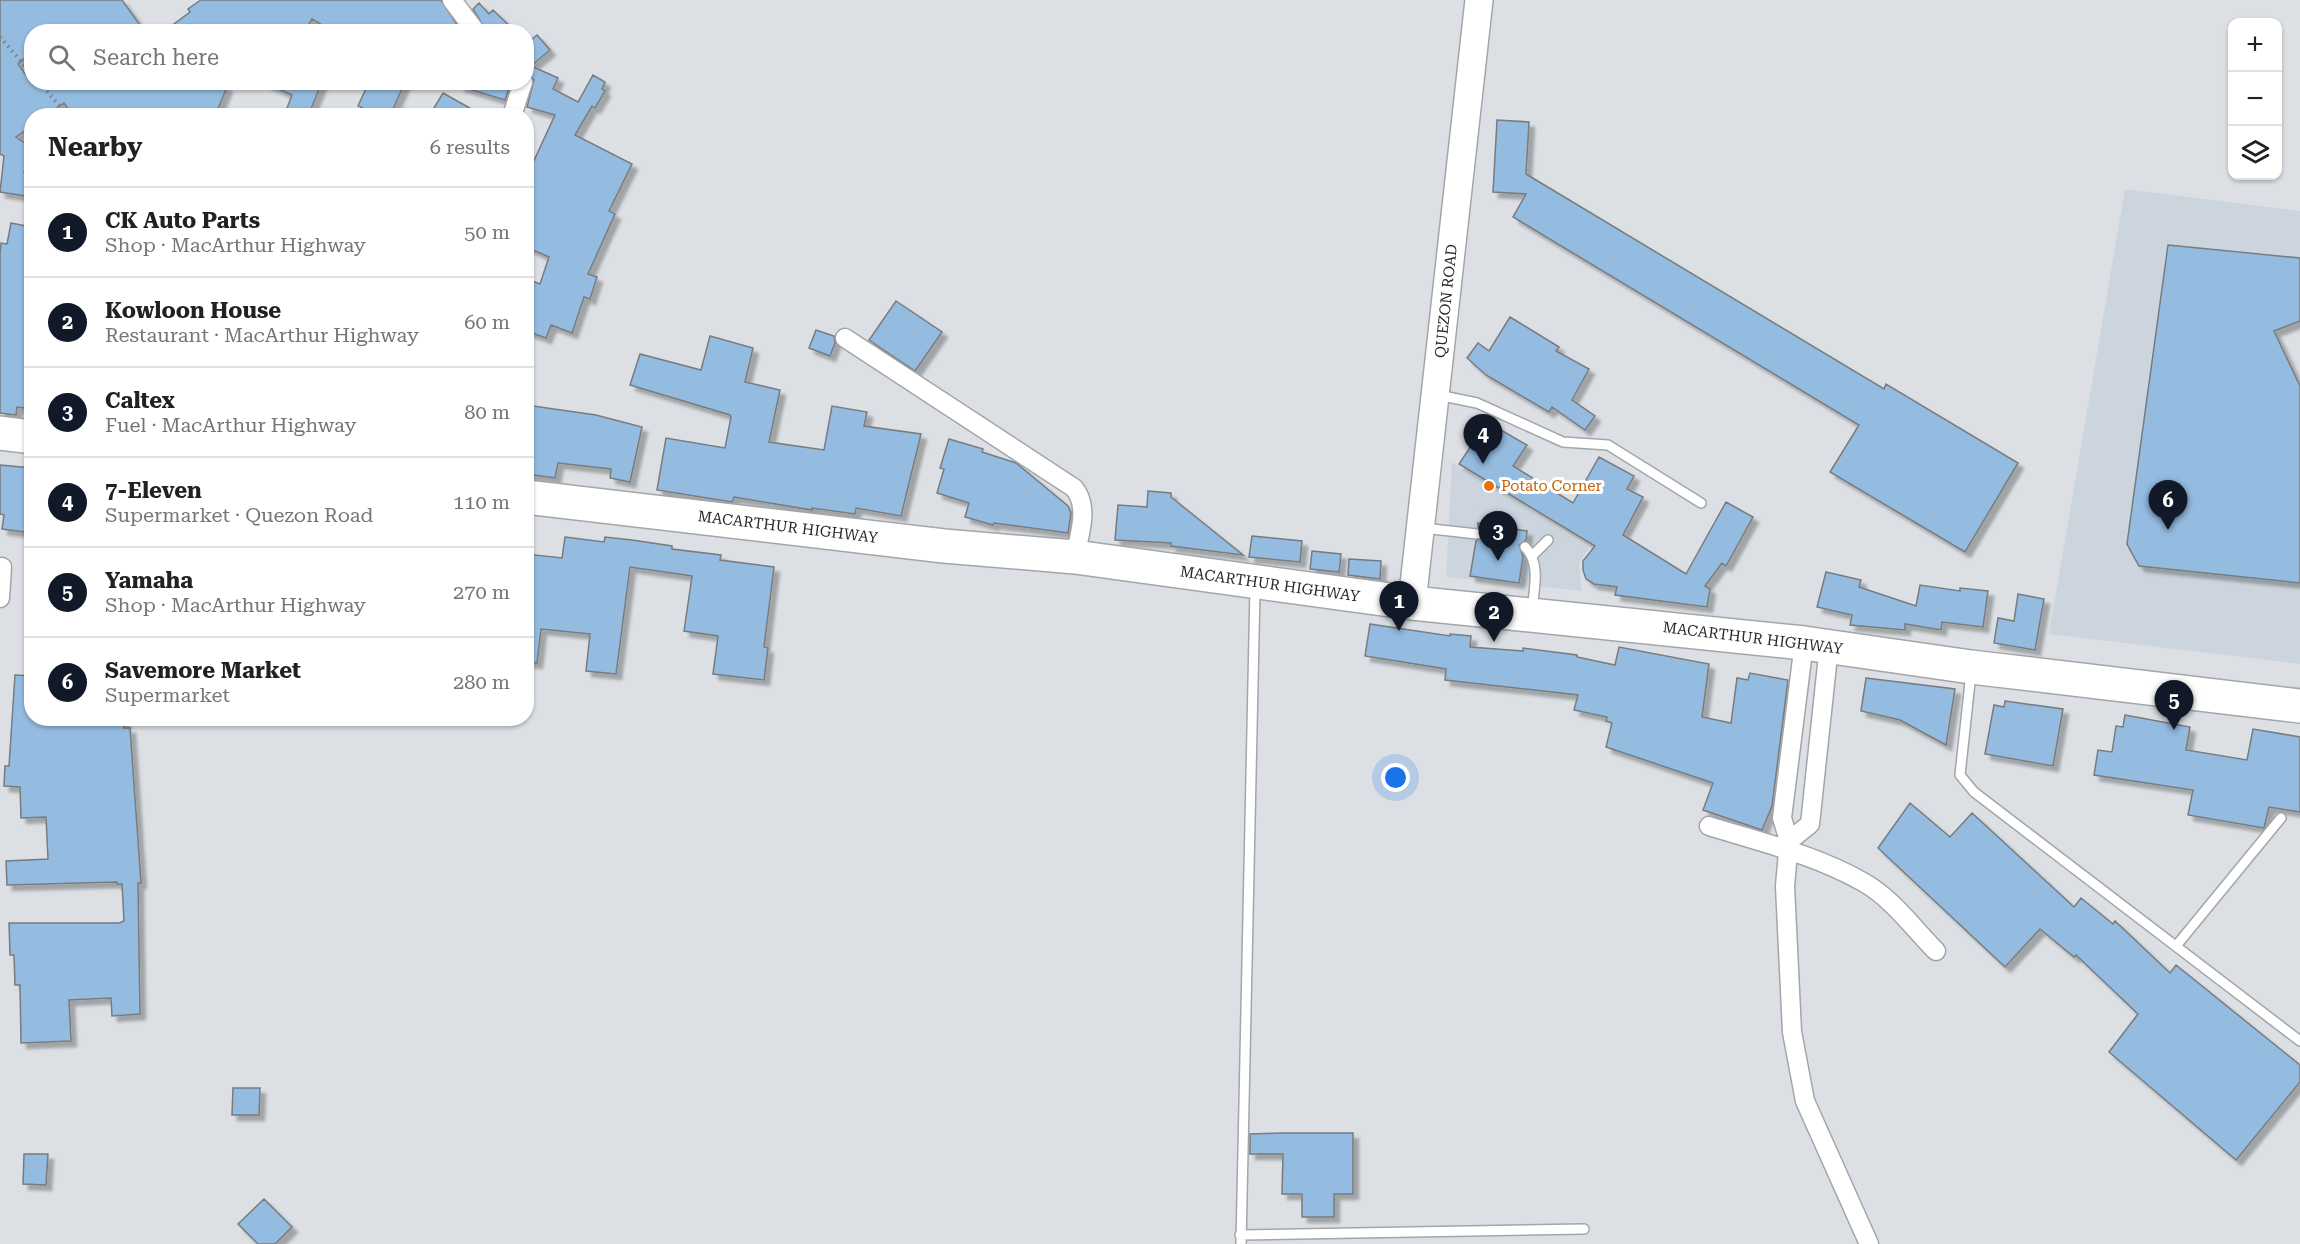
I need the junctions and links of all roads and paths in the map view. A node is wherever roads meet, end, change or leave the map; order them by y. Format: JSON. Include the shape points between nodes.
{"nodes":[{"id":1,"x":452,"y":0,"type":"edge"},
{"id":2,"x":1479,"y":0,"type":"edge"},
{"id":3,"x":470,"y":24,"type":"edge"},
{"id":4,"x":0,"y":37,"type":"edge"},
{"id":5,"x":24,"y":65,"type":"edge"},
{"id":6,"x":46,"y":90,"type":"edge"},
{"id":7,"x":520,"y":90,"type":"edge"},
{"id":8,"x":62,"y":108,"type":"edge"},
{"id":9,"x":515,"y":108,"type":"edge"},
{"id":10,"x":845,"y":338,"type":"dead end"},
{"id":11,"x":1436,"y":394,"type":"junction"},
{"id":12,"x":0,"y":433,"type":"edge"},
{"id":13,"x":24,"y":436,"type":"edge"},
{"id":14,"x":534,"y":498,"type":"edge"},
{"id":15,"x":1701,"y":503,"type":"dead end"},
{"id":16,"x":1420,"y":528,"type":"junction"},
{"id":17,"x":1477,"y":534,"type":"dead end"},
{"id":18,"x":1548,"y":540,"type":"dead end"},
{"id":19,"x":1525,"y":547,"type":"dead end"},
{"id":20,"x":1533,"y":555,"type":"junction"},
{"id":21,"x":1075,"y":557,"type":"junction"},
{"id":22,"x":2,"y":567,"type":"dead end"},
{"id":23,"x":1255,"y":583,"type":"junction"},
{"id":24,"x":0,"y":598,"type":"edge"},
{"id":25,"x":1412,"y":603,"type":"junction"},
{"id":26,"x":1532,"y":616,"type":"junction"},
{"id":27,"x":1817,"y":645,"type":"junction"},
{"id":28,"x":1971,"y":667,"type":"junction"},
{"id":29,"x":2300,"y":706,"type":"edge"},
{"id":30,"x":1794,"y":726,"type":"junction"},
{"id":31,"x":1820,"y":728,"type":"junction"},
{"id":32,"x":1789,"y":769,"type":"junction"},
{"id":33,"x":1815,"y":774,"type":"junction"},
{"id":34,"x":2281,"y":818,"type":"dead end"},
{"id":35,"x":1708,"y":826,"type":"dead end"},
{"id":36,"x":1789,"y":845,"type":"junction"},
{"id":37,"x":2176,"y":946,"type":"junction"},
{"id":38,"x":1936,"y":951,"type":"dead end"},
{"id":39,"x":2300,"y":1041,"type":"edge"},
{"id":40,"x":1584,"y":1229,"type":"dead end"},
{"id":41,"x":1240,"y":1239,"type":"edge"},
{"id":42,"x":1869,"y":1244,"type":"edge"}],
"edges":[{"from":1,"to":3,"type":"street"},
{"from":2,"to":11,"type":"main road","name":"QUEZON ROAD"},
{"from":4,"to":5,"type":"path"},
{"from":6,"to":8,"type":"path"},
{"from":7,"to":9,"type":"street"},
{"from":10,"to":21,"type":"street","via":[[1074,488],[1079,493],[1083,514]]},
{"from":11,"to":15,"type":"lane","via":[[1478,403],[1563,442],[1608,445]]},
{"from":11,"to":16,"type":"main road","name":"QUEZON ROAD"},
{"from":12,"to":13,"type":"highway"},
{"from":14,"to":21,"type":"highway","name":"MACARTHUR HIGHWAY","via":[[944,546]]},
{"from":16,"to":17,"type":"lane"},
{"from":16,"to":25,"type":"main road","name":"QUEZON ROAD"},
{"from":18,"to":20,"type":"lane"},
{"from":19,"to":20,"type":"lane"},
{"from":20,"to":26,"type":"lane","via":[[1536,575]]},
{"from":21,"to":23,"type":"highway","name":"MACARTHUR HIGHWAY"},
{"from":22,"to":24,"type":"street"},
{"from":23,"to":25,"type":"highway","name":"MACARTHUR HIGHWAY"},
{"from":23,"to":41,"type":"lane"},
{"from":25,"to":26,"type":"highway","name":"MACARTHUR HIGHWAY"},
{"from":26,"to":27,"type":"highway","name":"MACARTHUR HIGHWAY"},
{"from":27,"to":28,"type":"highway","name":"MACARTHUR HIGHWAY"},
{"from":27,"to":30,"type":"street"},
{"from":27,"to":31,"type":"street"},
{"from":28,"to":29,"type":"highway","name":"MACARTHUR HIGHWAY"},
{"from":28,"to":37,"type":"lane","via":[[1960,775],[1974,792]]},
{"from":30,"to":31,"type":"street"},
{"from":30,"to":32,"type":"street"},
{"from":31,"to":33,"type":"street"},
{"from":32,"to":33,"type":"street"},
{"from":32,"to":36,"type":"street","via":[[1782,818]]},
{"from":33,"to":36,"type":"street","via":[[1810,824]]},
{"from":34,"to":37,"type":"lane"},
{"from":35,"to":36,"type":"street"},
{"from":36,"to":38,"type":"street","via":[[1863,882]]},
{"from":36,"to":42,"type":"street","via":[[1785,886],[1792,1032],[1805,1101]]},
{"from":37,"to":39,"type":"lane"},
{"from":40,"to":41,"type":"lane"}]}
